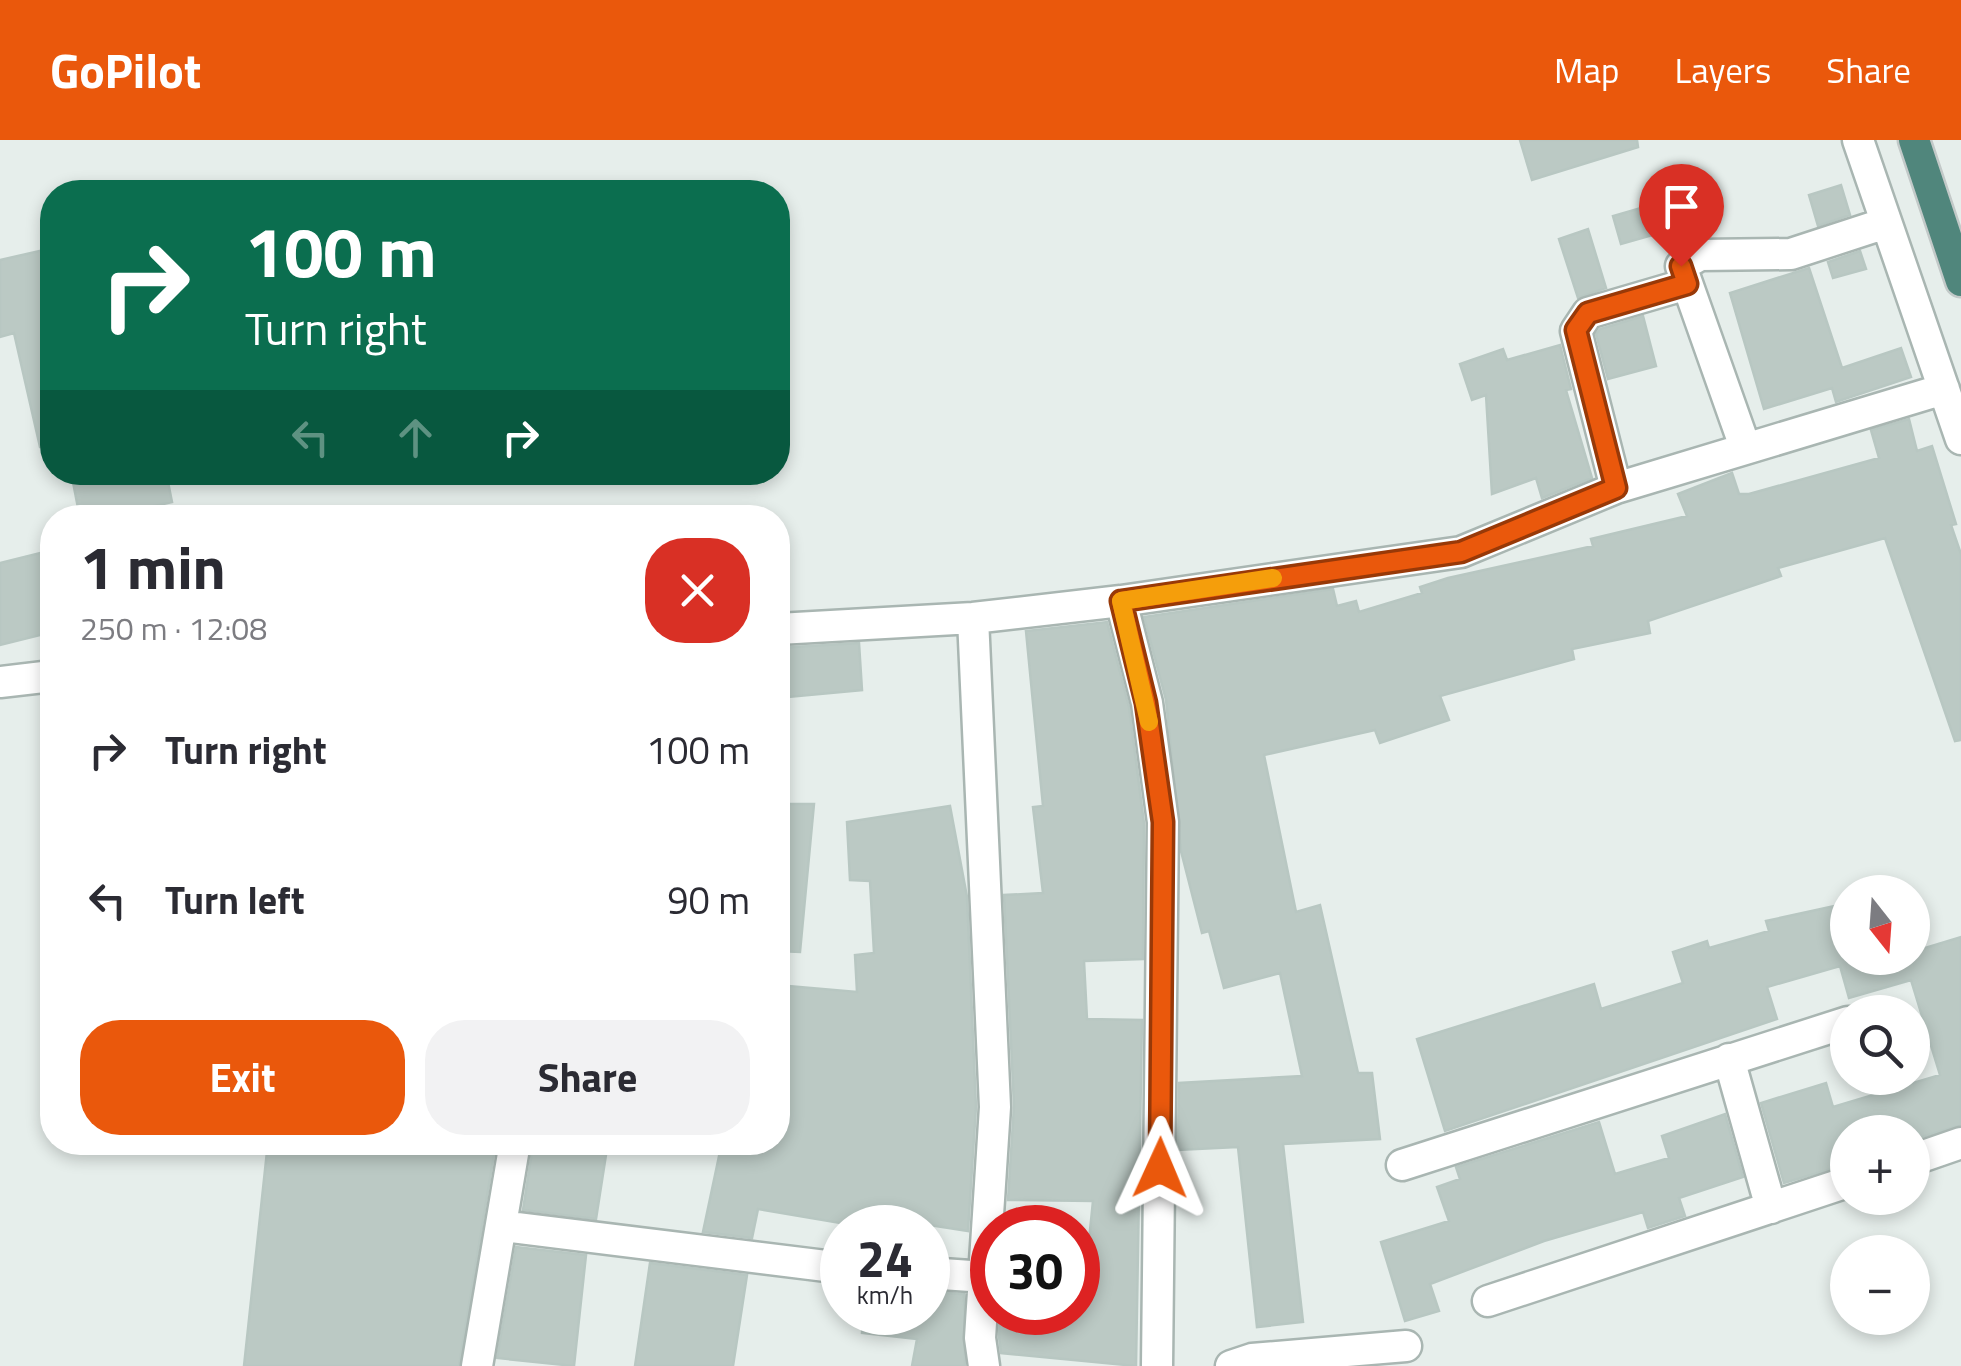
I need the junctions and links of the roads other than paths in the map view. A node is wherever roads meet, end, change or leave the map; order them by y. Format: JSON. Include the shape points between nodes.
{"nodes":[{"id":1,"x":1858,"y":140,"type":"edge"},
{"id":2,"x":1914,"y":140,"type":"edge"},
{"id":3,"x":1886,"y":222,"type":"junction"},
{"id":4,"x":1961,"y":280,"type":"edge"},
{"id":5,"x":1687,"y":284,"type":"junction"},
{"id":6,"x":1944,"y":390,"type":"junction"},
{"id":7,"x":1961,"y":439,"type":"edge"},
{"id":8,"x":1745,"y":447,"type":"junction"},
{"id":9,"x":1616,"y":488,"type":"junction"},
{"id":10,"x":1121,"y":601,"type":"junction"},
{"id":11,"x":973,"y":618,"type":"junction"},
{"id":12,"x":790,"y":628,"type":"edge"},
{"id":13,"x":40,"y":677,"type":"edge"},
{"id":14,"x":0,"y":682,"type":"edge"},
{"id":15,"x":1830,"y":1028,"type":"edge"},
{"id":16,"x":1729,"y":1059,"type":"junction"},
{"id":17,"x":1961,"y":1144,"type":"edge"},
{"id":18,"x":1930,"y":1154,"type":"edge"},
{"id":19,"x":514,"y":1155,"type":"edge"},
{"id":20,"x":1402,"y":1165,"type":"dead end"},
{"id":21,"x":1830,"y":1188,"type":"edge"},
{"id":22,"x":989,"y":1205,"type":"edge"},
{"id":23,"x":1772,"y":1208,"type":"junction"},
{"id":24,"x":502,"y":1226,"type":"junction"},
{"id":25,"x":820,"y":1265,"type":"edge"},
{"id":26,"x":1488,"y":1301,"type":"dead end"},
{"id":27,"x":981,"y":1335,"type":"edge"},
{"id":28,"x":1406,"y":1346,"type":"dead end"},
{"id":29,"x":477,"y":1366,"type":"edge"},
{"id":30,"x":984,"y":1366,"type":"edge"},
{"id":31,"x":1157,"y":1366,"type":"edge"},
{"id":32,"x":1232,"y":1366,"type":"edge"}],
"edges":[{"from":1,"to":3,"type":"street"},
{"from":2,"to":4,"type":"highway"},
{"from":3,"to":5,"type":"street","via":[[1790,254],[1689,258],[1681,266]]},
{"from":3,"to":6,"type":"street"},
{"from":5,"to":8,"type":"street"},
{"from":5,"to":9,"type":"street","via":[[1588,313],[1576,330]]},
{"from":6,"to":7,"type":"street"},
{"from":6,"to":8,"type":"street"},
{"from":8,"to":9,"type":"street"},
{"from":9,"to":10,"type":"street","via":[[1461,552]]},
{"from":10,"to":11,"type":"street"},
{"from":10,"to":31,"type":"street","via":[[1146,703],[1163,822]]},
{"from":11,"to":12,"type":"street"},
{"from":11,"to":22,"type":"street","via":[[995,1106]]},
{"from":13,"to":14,"type":"street"},
{"from":15,"to":16,"type":"street"},
{"from":16,"to":20,"type":"street"},
{"from":16,"to":23,"type":"street"},
{"from":17,"to":18,"type":"street"},
{"from":19,"to":24,"type":"street"},
{"from":21,"to":23,"type":"street"},
{"from":23,"to":26,"type":"street"},
{"from":24,"to":25,"type":"street"},
{"from":24,"to":29,"type":"street"},
{"from":27,"to":30,"type":"street"},
{"from":28,"to":32,"type":"street"}]}
